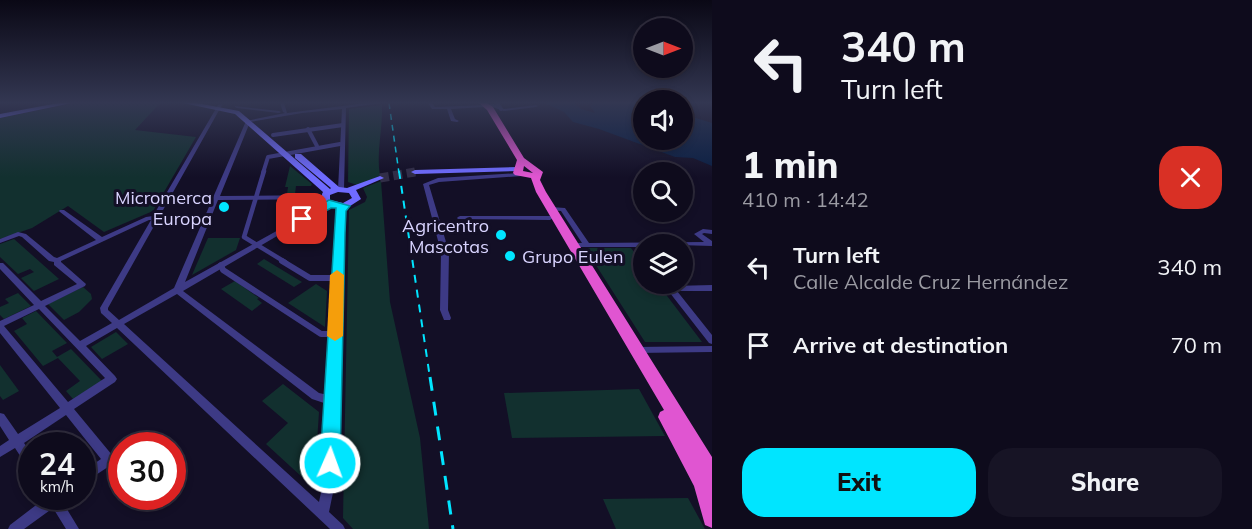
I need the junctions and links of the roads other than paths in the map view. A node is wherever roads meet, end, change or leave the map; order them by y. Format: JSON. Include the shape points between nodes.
{"nodes":[{"id":1,"x":207,"y":128,"type":"edge"},
{"id":2,"x":249,"y":128,"type":"edge"},
{"id":3,"x":256,"y":128,"type":"edge"},
{"id":4,"x":258,"y":128,"type":"edge"},
{"id":5,"x":319,"y":128,"type":"edge"},
{"id":6,"x":343,"y":128,"type":"edge"},
{"id":7,"x":501,"y":128,"type":"edge"},
{"id":8,"x":308,"y":129,"type":"junction"},
{"id":9,"x":273,"y":135,"type":"junction"},
{"id":10,"x":340,"y":144,"type":"dead end"},
{"id":11,"x":317,"y":146,"type":"junction"},
{"id":12,"x":288,"y":152,"type":"junction"},
{"id":13,"x":268,"y":157,"type":"joint"},
{"id":14,"x":524,"y":171,"type":"junction"},
{"id":15,"x":415,"y":172,"type":"tunnel mouth"},
{"id":16,"x":380,"y":178,"type":"tunnel mouth"},
{"id":17,"x":340,"y":197,"type":"junction"},
{"id":18,"x":216,"y":198,"type":"junction"},
{"id":19,"x":258,"y":198,"type":"junction"},
{"id":20,"x":62,"y":211,"type":"dead end"},
{"id":21,"x":550,"y":213,"type":"junction"},
{"id":22,"x":155,"y":218,"type":"junction"},
{"id":23,"x":460,"y":218,"type":"dead end"},
{"id":24,"x":712,"y":232,"type":"edge"},
{"id":25,"x":101,"y":240,"type":"junction"},
{"id":26,"x":0,"y":241,"type":"edge"},
{"id":27,"x":705,"y":243,"type":"edge"},
{"id":28,"x":258,"y":244,"type":"junction"},
{"id":29,"x":633,"y":244,"type":"edge"},
{"id":30,"x":579,"y":245,"type":"junction"},
{"id":31,"x":58,"y":260,"type":"junction"},
{"id":32,"x":0,"y":265,"type":"edge"},
{"id":33,"x":221,"y":265,"type":"junction"},
{"id":34,"x":334,"y":279,"type":"dead end"},
{"id":35,"x":693,"y":287,"type":"edge"},
{"id":36,"x":712,"y":288,"type":"edge"},
{"id":37,"x":177,"y":290,"type":"junction"},
{"id":38,"x":675,"y":294,"type":"edge"},
{"id":39,"x":40,"y":306,"type":"junction"},
{"id":40,"x":447,"y":318,"type":"dead end"},
{"id":41,"x":118,"y":324,"type":"junction"},
{"id":42,"x":0,"y":326,"type":"edge"},
{"id":43,"x":335,"y":334,"type":"junction"},
{"id":44,"x":712,"y":342,"type":"edge"},
{"id":45,"x":79,"y":346,"type":"junction"},
{"id":46,"x":712,"y":349,"type":"edge"},
{"id":47,"x":635,"y":350,"type":"junction"},
{"id":48,"x":332,"y":401,"type":"junction"},
{"id":49,"x":67,"y":408,"type":"junction"},
{"id":50,"x":0,"y":417,"type":"edge"},
{"id":51,"x":16,"y":441,"type":"junction"},
{"id":52,"x":18,"y":444,"type":"edge"},
{"id":53,"x":0,"y":452,"type":"edge"},
{"id":54,"x":108,"y":459,"type":"edge"},
{"id":55,"x":712,"y":474,"type":"edge"},
{"id":56,"x":710,"y":495,"type":"edge"},
{"id":57,"x":39,"y":510,"type":"edge"},
{"id":58,"x":62,"y":510,"type":"edge"},
{"id":59,"x":323,"y":512,"type":"junction"},
{"id":60,"x":712,"y":518,"type":"edge"},
{"id":61,"x":14,"y":529,"type":"edge"},
{"id":62,"x":73,"y":529,"type":"edge"},
{"id":63,"x":339,"y":529,"type":"edge"}],
"edges":[{"from":1,"to":22,"type":"street"},
{"from":2,"to":18,"type":"street"},
{"from":3,"to":12,"type":"main road"},
{"from":4,"to":9,"type":"main road"},
{"from":5,"to":8,"type":"street"},
{"from":6,"to":17,"type":"street"},
{"from":7,"to":14,"type":"highway"},
{"from":8,"to":9,"type":"street"},
{"from":8,"to":11,"type":"street"},
{"from":9,"to":12,"type":"main road"},
{"from":10,"to":11,"type":"street"},
{"from":11,"to":12,"type":"street"},
{"from":12,"to":13,"type":"street"},
{"from":12,"to":17,"type":"main road"},
{"from":13,"to":19,"type":"street"},
{"from":14,"to":15,"type":"main road"},
{"from":14,"to":21,"type":"highway"},
{"from":14,"to":40,"type":"street","via":[[426,184],[445,252]]},
{"from":16,"to":17,"type":"main road"},
{"from":17,"to":19,"type":"street"},
{"from":17,"to":28,"type":"street"},
{"from":17,"to":43,"type":"street"},
{"from":18,"to":19,"type":"street"},
{"from":18,"to":37,"type":"street"},
{"from":19,"to":28,"type":"street","via":[[244,237]]},
{"from":20,"to":25,"type":"street"},
{"from":21,"to":23,"type":"street"},
{"from":21,"to":30,"type":"highway"},
{"from":21,"to":56,"type":"highway"},
{"from":22,"to":25,"type":"street"},
{"from":22,"to":41,"type":"street","via":[[104,308]]},
{"from":24,"to":27,"type":"street","via":[[700,231]]},
{"from":25,"to":31,"type":"street"},
{"from":26,"to":31,"type":"street","via":[[24,235]]},
{"from":28,"to":33,"type":"street"},
{"from":28,"to":34,"type":"street","via":[[309,279]]},
{"from":29,"to":30,"type":"street"},
{"from":30,"to":47,"type":"highway"},
{"from":31,"to":39,"type":"street","via":[[82,284]]},
{"from":32,"to":39,"type":"street"},
{"from":33,"to":37,"type":"street"},
{"from":33,"to":43,"type":"street","via":[[321,334]]},
{"from":35,"to":36,"type":"street"},
{"from":37,"to":41,"type":"street"},
{"from":37,"to":48,"type":"street","via":[[316,396]]},
{"from":38,"to":44,"type":"street"},
{"from":39,"to":42,"type":"street"},
{"from":39,"to":45,"type":"street"},
{"from":41,"to":45,"type":"street"},
{"from":41,"to":59,"type":"street"},
{"from":42,"to":49,"type":"street"},
{"from":43,"to":48,"type":"street"},
{"from":45,"to":49,"type":"street","via":[[112,379]]},
{"from":46,"to":47,"type":"street"},
{"from":47,"to":55,"type":"highway"},
{"from":48,"to":59,"type":"street","via":[[329,483]]},
{"from":49,"to":51,"type":"street"},
{"from":49,"to":54,"type":"street"},
{"from":50,"to":51,"type":"street"},
{"from":51,"to":52,"type":"street"},
{"from":51,"to":53,"type":"street"},
{"from":56,"to":60,"type":"highway","via":[[707,504]]},
{"from":57,"to":61,"type":"street"},
{"from":58,"to":62,"type":"street"},
{"from":59,"to":63,"type":"street"}]}
